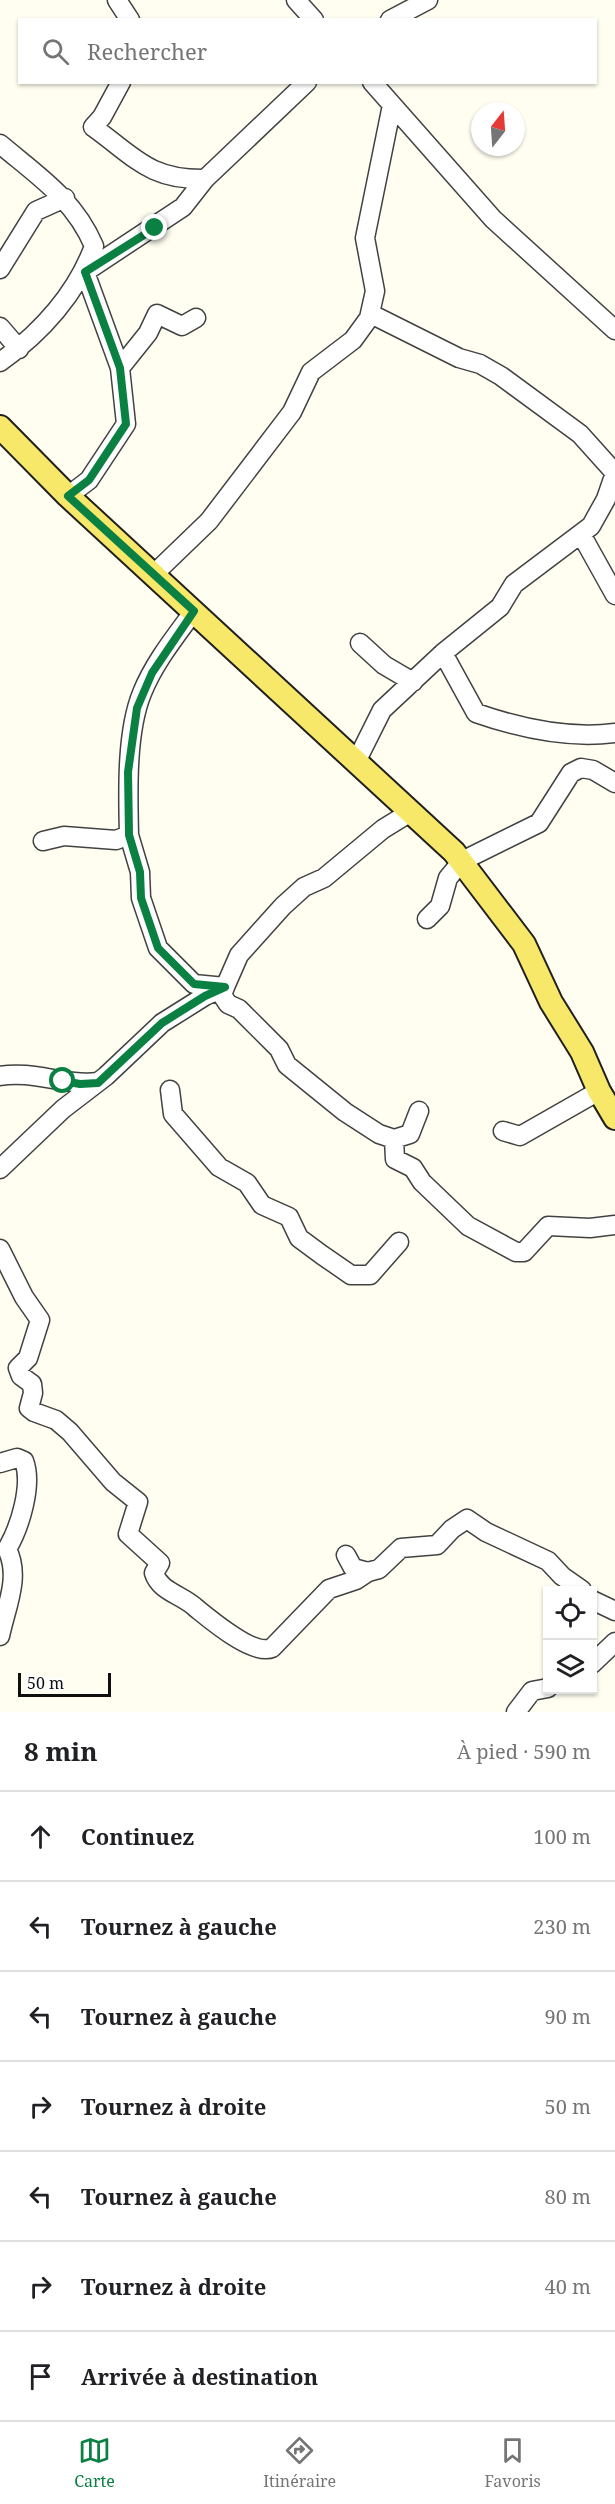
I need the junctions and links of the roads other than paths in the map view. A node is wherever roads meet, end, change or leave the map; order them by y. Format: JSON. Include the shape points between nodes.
{"nodes":[{"id":1,"x":117,"y":0,"type":"edge"},
{"id":2,"x":296,"y":0,"type":"edge"},
{"id":3,"x":428,"y":0,"type":"edge"},
{"id":4,"x":129,"y":18,"type":"edge"},
{"id":5,"x":312,"y":18,"type":"edge"},
{"id":6,"x":394,"y":18,"type":"edge"},
{"id":7,"x":120,"y":84,"type":"edge"},
{"id":8,"x":305,"y":84,"type":"edge"},
{"id":9,"x":374,"y":84,"type":"edge"},
{"id":10,"x":392,"y":105,"type":"junction"},
{"id":11,"x":0,"y":144,"type":"edge"},
{"id":12,"x":205,"y":179,"type":"junction"},
{"id":13,"x":65,"y":198,"type":"junction"},
{"id":14,"x":0,"y":269,"type":"edge"},
{"id":15,"x":85,"y":272,"type":"junction"},
{"id":16,"x":370,"y":314,"type":"junction"},
{"id":17,"x":196,"y":318,"type":"dead end"},
{"id":18,"x":0,"y":327,"type":"edge"},
{"id":19,"x":615,"y":330,"type":"edge"},
{"id":20,"x":19,"y":349,"type":"junction"},
{"id":21,"x":0,"y":362,"type":"edge"},
{"id":22,"x":120,"y":368,"type":"junction"},
{"id":23,"x":0,"y":427,"type":"edge"},
{"id":24,"x":68,"y":496,"type":"junction"},
{"id":25,"x":581,"y":534,"type":"junction"},
{"id":26,"x":153,"y":575,"type":"junction"},
{"id":27,"x":615,"y":595,"type":"edge"},
{"id":28,"x":194,"y":611,"type":"junction"},
{"id":29,"x":360,"y":643,"type":"dead end"},
{"id":30,"x":443,"y":653,"type":"junction"},
{"id":31,"x":413,"y":682,"type":"junction"},
{"id":32,"x":615,"y":733,"type":"edge"},
{"id":33,"x":357,"y":760,"type":"junction"},
{"id":34,"x":615,"y":783,"type":"edge"},
{"id":35,"x":410,"y":813,"type":"junction"},
{"id":36,"x":129,"y":835,"type":"junction"},
{"id":37,"x":43,"y":841,"type":"dead end"},
{"id":38,"x":462,"y":861,"type":"junction"},
{"id":39,"x":427,"y":919,"type":"dead end"},
{"id":40,"x":225,"y":987,"type":"junction"},
{"id":41,"x":0,"y":1076,"type":"edge"},
{"id":42,"x":98,"y":1083,"type":"junction"},
{"id":43,"x":170,"y":1090,"type":"dead end"},
{"id":44,"x":599,"y":1090,"type":"junction"},
{"id":45,"x":419,"y":1111,"type":"dead end"},
{"id":46,"x":615,"y":1118,"type":"edge"},
{"id":47,"x":503,"y":1131,"type":"dead end"},
{"id":48,"x":394,"y":1139,"type":"junction"},
{"id":49,"x":0,"y":1169,"type":"edge"},
{"id":50,"x":615,"y":1225,"type":"edge"},
{"id":51,"x":399,"y":1242,"type":"dead end"},
{"id":52,"x":0,"y":1249,"type":"edge"},
{"id":53,"x":0,"y":1463,"type":"edge"},
{"id":54,"x":346,"y":1555,"type":"dead end"},
{"id":55,"x":368,"y":1572,"type":"junction"},
{"id":56,"x":576,"y":1586,"type":"edge"},
{"id":57,"x":597,"y":1602,"type":"edge"},
{"id":58,"x":615,"y":1611,"type":"edge"},
{"id":59,"x":0,"y":1636,"type":"edge"},
{"id":60,"x":615,"y":1642,"type":"edge"},
{"id":61,"x":597,"y":1659,"type":"edge"},
{"id":62,"x":543,"y":1689,"type":"edge"},
{"id":63,"x":516,"y":1712,"type":"edge"}],
"edges":[{"from":1,"to":4,"type":"street"},
{"from":2,"to":5,"type":"street"},
{"from":3,"to":6,"type":"street"},
{"from":7,"to":12,"type":"street","via":[[93,127],[153,171],[178,178]]},
{"from":8,"to":12,"type":"street"},
{"from":9,"to":10,"type":"street"},
{"from":10,"to":16,"type":"street","via":[[365,238],[375,291]]},
{"from":10,"to":19,"type":"street","via":[[494,219]]},
{"from":11,"to":13,"type":"street"},
{"from":12,"to":15,"type":"street","via":[[183,207]]},
{"from":13,"to":14,"type":"street","via":[[36,211]]},
{"from":13,"to":15,"type":"street","via":[[85,225],[94,246]]},
{"from":15,"to":20,"type":"street","via":[[51,317]]},
{"from":15,"to":22,"type":"street"},
{"from":16,"to":25,"type":"street","via":[[459,358],[480,364],[580,434],[615,473],[591,526]]},
{"from":16,"to":26,"type":"street","via":[[353,340],[311,372],[292,412],[208,521]]},
{"from":17,"to":22,"type":"street","via":[[182,326],[157,314],[148,333]]},
{"from":18,"to":20,"type":"street"},
{"from":20,"to":21,"type":"street"},
{"from":22,"to":24,"type":"street","via":[[126,424],[89,480]]},
{"from":23,"to":24,"type":"main road"},
{"from":24,"to":26,"type":"main road"},
{"from":25,"to":27,"type":"street"},
{"from":25,"to":30,"type":"street","via":[[514,584],[500,608]]},
{"from":26,"to":28,"type":"main road"},
{"from":28,"to":33,"type":"main road"},
{"from":28,"to":36,"type":"street","via":[[157,665],[137,708],[128,772]]},
{"from":29,"to":31,"type":"street","via":[[384,665]]},
{"from":30,"to":31,"type":"street"},
{"from":30,"to":32,"type":"street","via":[[476,713],[531,728],[594,736]]},
{"from":31,"to":33,"type":"street","via":[[382,710]]},
{"from":33,"to":35,"type":"main road"},
{"from":34,"to":38,"type":"street","via":[[593,770],[581,768],[571,773],[539,824]]},
{"from":35,"to":38,"type":"main road"},
{"from":35,"to":40,"type":"street","via":[[283,906],[239,955]]},
{"from":36,"to":37,"type":"street","via":[[116,840],[64,836]]},
{"from":36,"to":40,"type":"street","via":[[140,872],[141,898],[158,948],[194,984]]},
{"from":38,"to":39,"type":"street","via":[[448,878],[440,906]]},
{"from":38,"to":44,"type":"main road","via":[[524,944]]},
{"from":40,"to":42,"type":"street","via":[[162,1023]]},
{"from":40,"to":48,"type":"street","via":[[222,995],[228,1004],[279,1049],[287,1065],[345,1112]]},
{"from":41,"to":42,"type":"street","via":[[20,1073],[80,1084]]},
{"from":42,"to":49,"type":"street","via":[[63,1109]]},
{"from":43,"to":51,"type":"street","via":[[173,1114],[219,1167],[247,1183],[262,1205],[289,1217],[299,1238],[351,1275],[370,1275]]},
{"from":44,"to":46,"type":"main road"},
{"from":44,"to":47,"type":"street","via":[[520,1136]]},
{"from":45,"to":48,"type":"street","via":[[410,1134]]},
{"from":48,"to":50,"type":"street","via":[[395,1159],[414,1168],[422,1182],[454,1214],[480,1234],[516,1252],[524,1251],[548,1226]]},
{"from":52,"to":55,"type":"street","via":[[40,1320],[28,1358],[18,1368],[21,1376],[32,1384],[29,1408],[56,1420],[79,1440],[113,1482],[138,1502],[128,1534],[160,1563],[154,1573],[157,1582],[221,1628],[266,1650],[329,1589]]},
{"from":53,"to":59,"type":"street","via":[[17,1458],[24,1461],[29,1474],[21,1519],[7,1549],[14,1562],[13,1586]]},
{"from":54,"to":55,"type":"street","via":[[353,1568]]},
{"from":55,"to":56,"type":"street","via":[[379,1569],[401,1548],[437,1545],[467,1519],[548,1561]]},
{"from":57,"to":58,"type":"street"},
{"from":60,"to":61,"type":"street"},
{"from":62,"to":63,"type":"street","via":[[532,1691]]}]}
